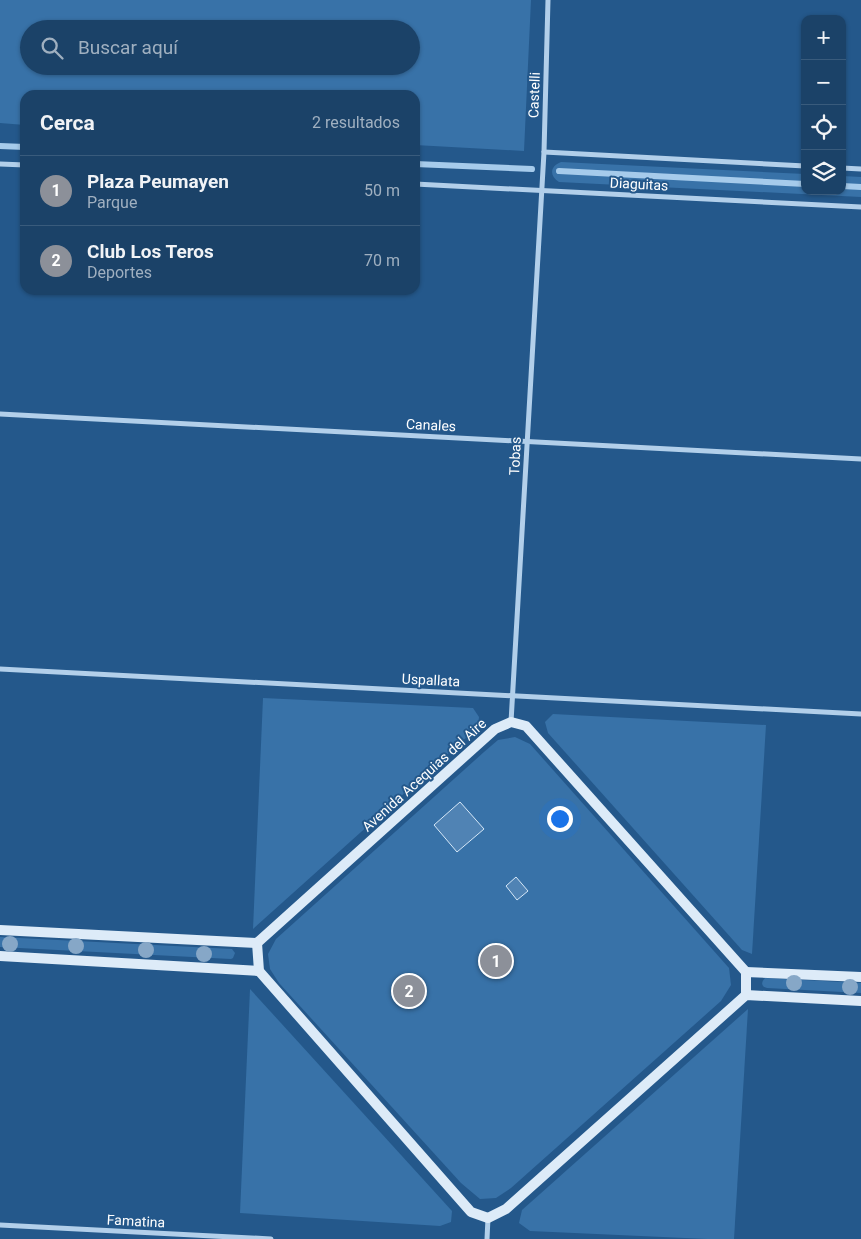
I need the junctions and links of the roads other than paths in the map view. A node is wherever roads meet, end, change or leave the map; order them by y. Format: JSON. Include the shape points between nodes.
{"nodes":[{"id":1,"x":548,"y":0,"type":"edge"},
{"id":2,"x":544,"y":152,"type":"junction"},
{"id":3,"x":0,"y":164,"type":"edge"},
{"id":4,"x":20,"y":165,"type":"edge"},
{"id":5,"x":801,"y":166,"type":"edge"},
{"id":6,"x":846,"y":168,"type":"edge"},
{"id":7,"x":861,"y":169,"type":"edge"},
{"id":8,"x":420,"y":184,"type":"edge"},
{"id":9,"x":541,"y":191,"type":"junction"},
{"id":10,"x":861,"y":207,"type":"edge"},
{"id":11,"x":0,"y":414,"type":"edge"},
{"id":12,"x":527,"y":442,"type":"junction"},
{"id":13,"x":861,"y":459,"type":"edge"},
{"id":14,"x":0,"y":669,"type":"edge"},
{"id":15,"x":512,"y":696,"type":"junction"},
{"id":16,"x":861,"y":714,"type":"edge"},
{"id":17,"x":511,"y":722,"type":"junction"},
{"id":18,"x":0,"y":930,"type":"edge"},
{"id":19,"x":257,"y":943,"type":"junction"},
{"id":20,"x":0,"y":956,"type":"edge"},
{"id":21,"x":258,"y":971,"type":"junction"},
{"id":22,"x":746,"y":972,"type":"junction"},
{"id":23,"x":861,"y":977,"type":"edge"},
{"id":24,"x":746,"y":996,"type":"junction"},
{"id":25,"x":861,"y":1001,"type":"edge"},
{"id":26,"x":488,"y":1218,"type":"junction"},
{"id":27,"x":0,"y":1225,"type":"edge"},
{"id":28,"x":271,"y":1239,"type":"edge"},
{"id":29,"x":487,"y":1239,"type":"edge"}],
"edges":[{"from":1,"to":2,"type":"street","name":"Castelli"},
{"from":2,"to":5,"type":"street","name":"Diaguitas"},
{"from":2,"to":9,"type":"street","name":"Castelli"},
{"from":3,"to":4,"type":"street"},
{"from":6,"to":7,"type":"street"},
{"from":8,"to":9,"type":"street","name":"Diaguitas"},
{"from":9,"to":10,"type":"street","name":"Diaguitas"},
{"from":9,"to":12,"type":"street","name":"Tobas"},
{"from":11,"to":12,"type":"street","name":"Canales"},
{"from":12,"to":13,"type":"street","name":"Canales"},
{"from":12,"to":15,"type":"street","name":"Tobas"},
{"from":14,"to":15,"type":"street","name":"Uspallata"},
{"from":15,"to":16,"type":"street","name":"Uspallata"},
{"from":15,"to":17,"type":"street","name":"Tobas"},
{"from":17,"to":19,"type":"street","name":"Avenida Acequias del Aire","via":[[495,729]]},
{"from":17,"to":22,"type":"street","via":[[526,726]]},
{"from":18,"to":19,"type":"street"},
{"from":19,"to":21,"type":"street"},
{"from":20,"to":21,"type":"street"},
{"from":21,"to":26,"type":"street","via":[[471,1212]]},
{"from":22,"to":23,"type":"street"},
{"from":22,"to":24,"type":"street"},
{"from":24,"to":25,"type":"street"},
{"from":24,"to":26,"type":"street","via":[[506,1209]]},
{"from":26,"to":29,"type":"street"},
{"from":27,"to":28,"type":"street","name":"Famatina"}]}
